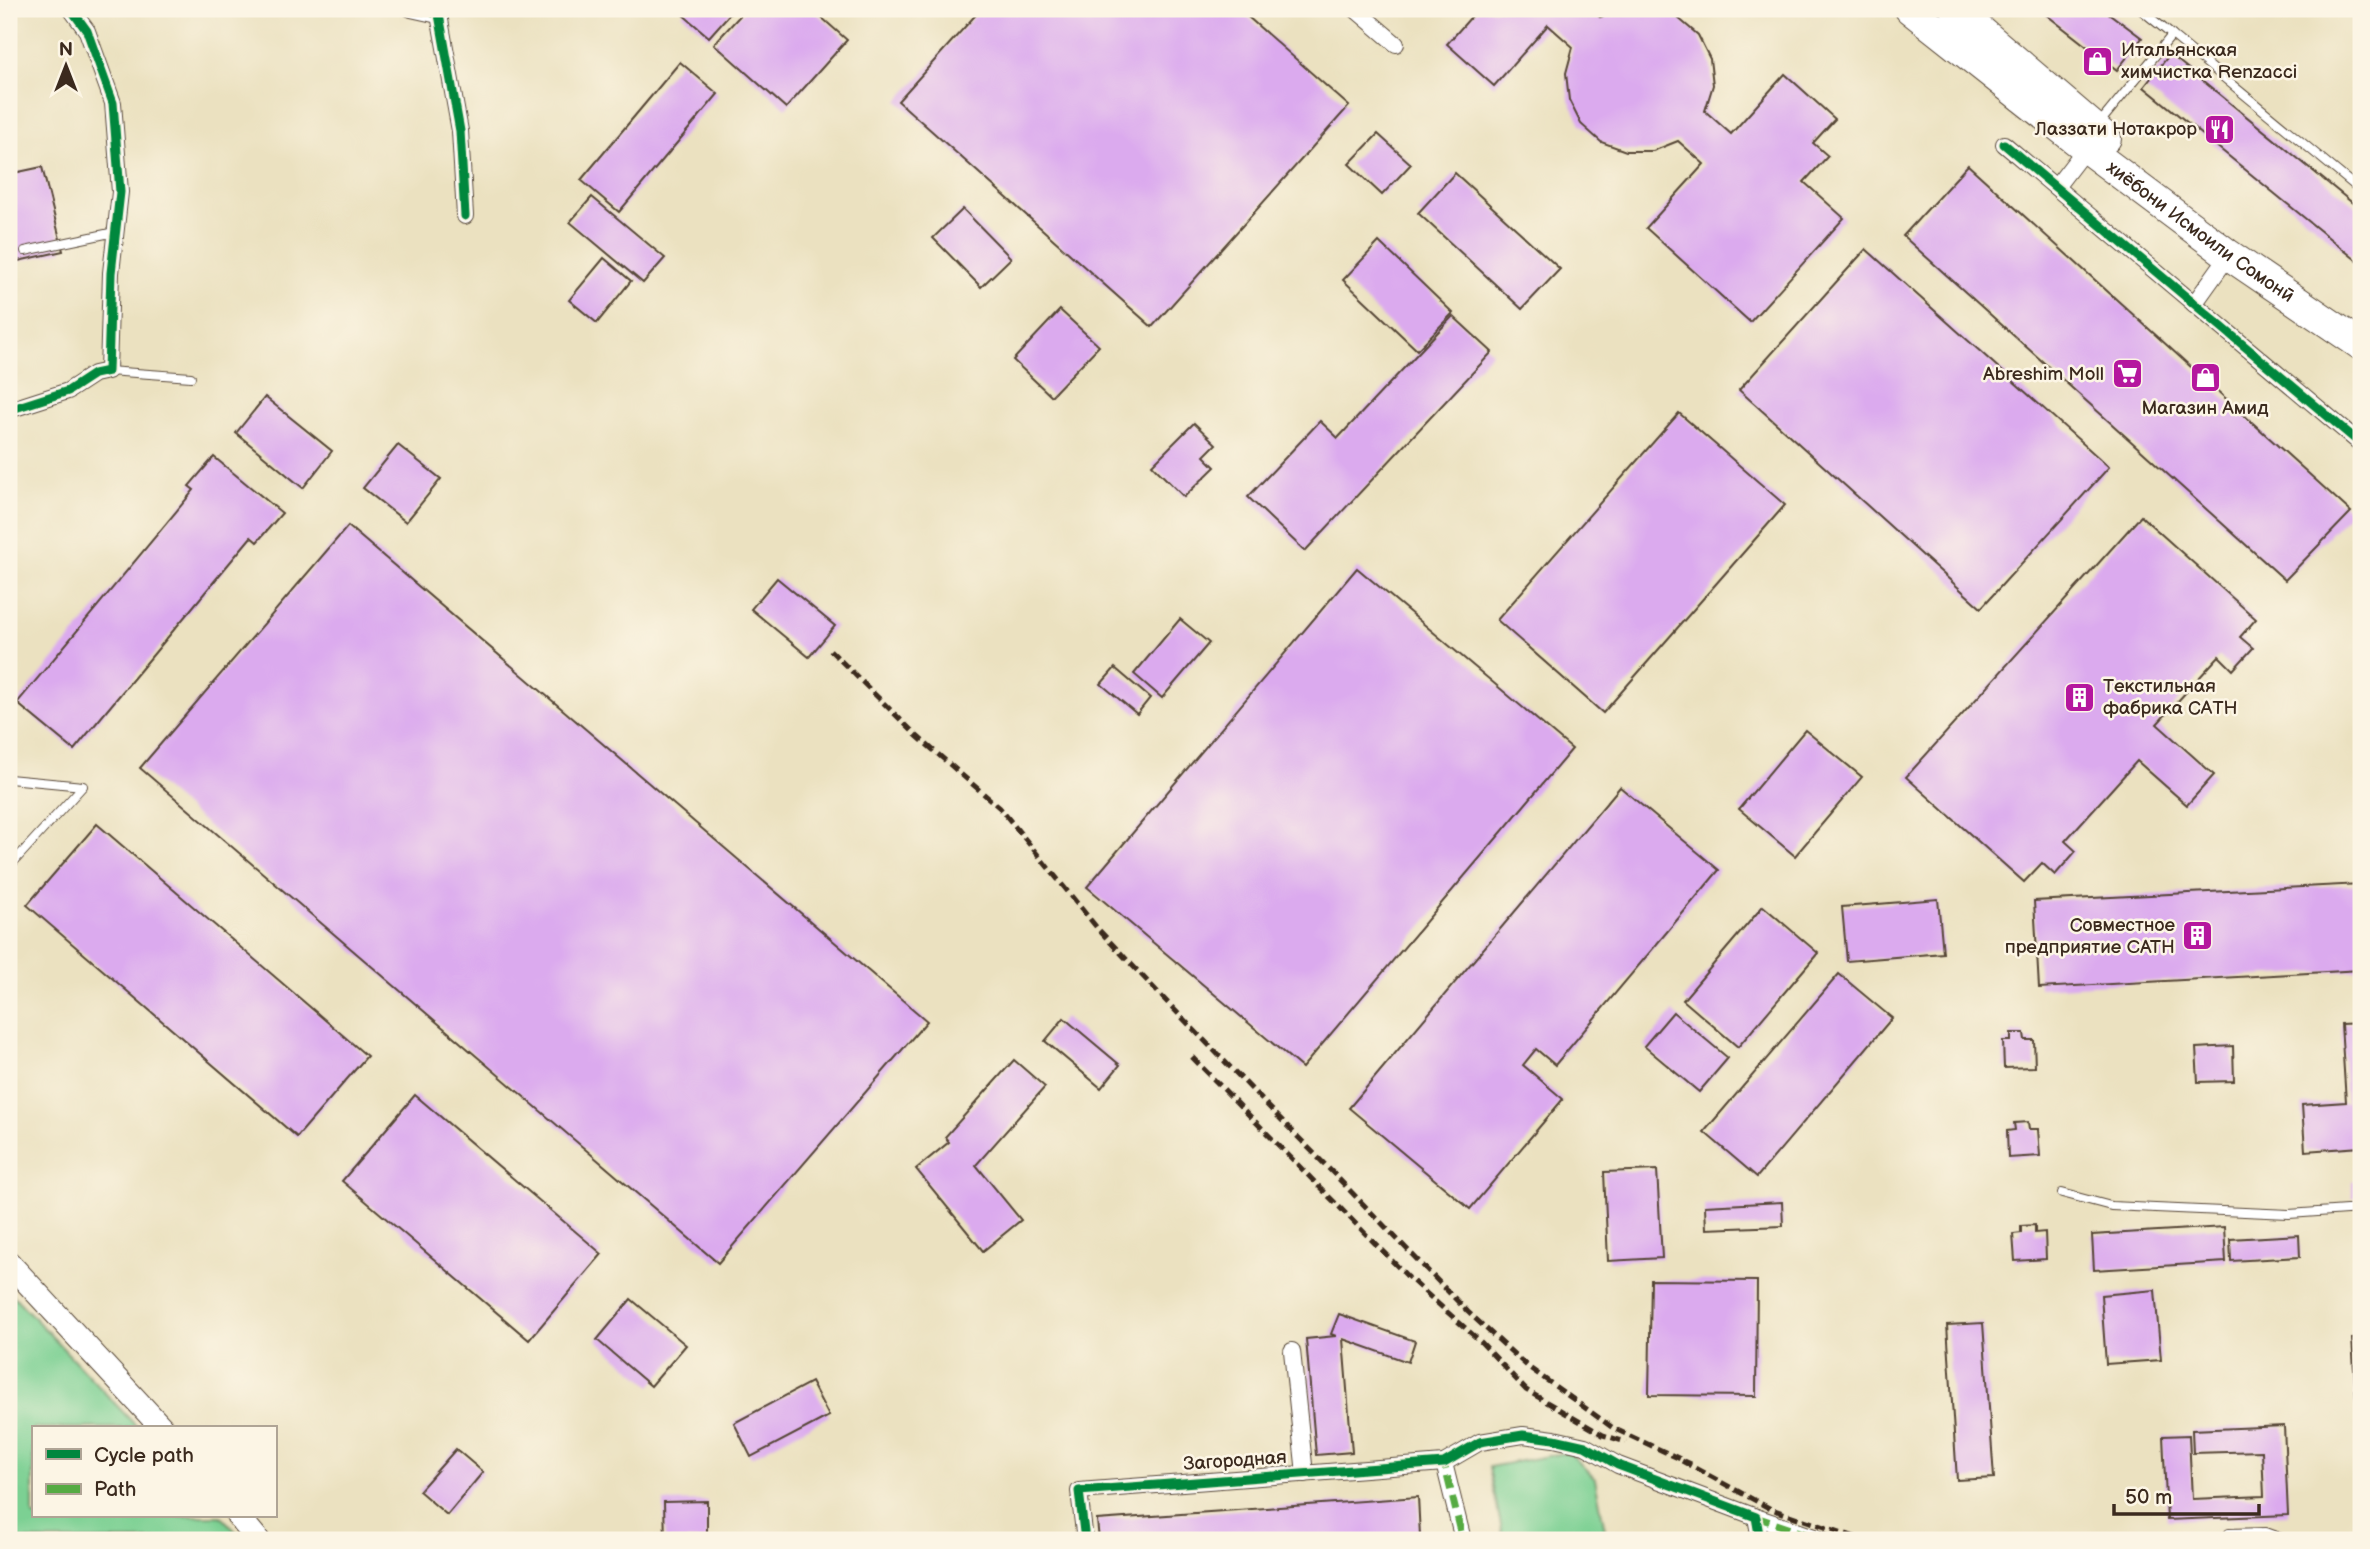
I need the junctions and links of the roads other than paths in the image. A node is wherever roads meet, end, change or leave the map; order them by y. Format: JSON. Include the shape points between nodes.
{"nodes":[{"id":1,"x":71,"y":9,"type":"edge"},
{"id":2,"x":411,"y":9,"type":"edge"},
{"id":3,"x":1355,"y":9,"type":"edge"},
{"id":4,"x":1910,"y":9,"type":"edge"},
{"id":5,"x":1955,"y":9,"type":"edge"},
{"id":6,"x":2140,"y":9,"type":"edge"},
{"id":7,"x":438,"y":12,"type":"edge"},
{"id":8,"x":2172,"y":35,"type":"junction"},
{"id":9,"x":1396,"y":44,"type":"dead end"},
{"id":10,"x":2090,"y":139,"type":"junction"},
{"id":11,"x":2004,"y":144,"type":"dead end"},
{"id":12,"x":2056,"y":187,"type":"junction"},
{"id":13,"x":2361,"y":191,"type":"edge"},
{"id":14,"x":465,"y":216,"type":"dead end"},
{"id":15,"x":116,"y":232,"type":"junction"},
{"id":16,"x":25,"y":251,"type":"dead end"},
{"id":17,"x":2229,"y":255,"type":"junction"},
{"id":18,"x":2194,"y":304,"type":"junction"},
{"id":19,"x":2361,"y":323,"type":"edge"},
{"id":20,"x":2361,"y":345,"type":"edge"},
{"id":21,"x":108,"y":371,"type":"junction"},
{"id":22,"x":191,"y":377,"type":"dead end"},
{"id":23,"x":9,"y":410,"type":"edge"},
{"id":24,"x":2361,"y":444,"type":"edge"},
{"id":25,"x":9,"y":779,"type":"edge"},
{"id":26,"x":9,"y":867,"type":"edge"},
{"id":27,"x":2063,"y":1193,"type":"dead end"},
{"id":28,"x":2361,"y":1209,"type":"edge"},
{"id":29,"x":9,"y":1263,"type":"edge"},
{"id":30,"x":1292,"y":1351,"type":"dead end"},
{"id":31,"x":160,"y":1426,"type":"edge"},
{"id":32,"x":1444,"y":1463,"type":"junction"},
{"id":33,"x":1305,"y":1474,"type":"junction"},
{"id":34,"x":1756,"y":1517,"type":"junction"},
{"id":35,"x":240,"y":1518,"type":"edge"},
{"id":36,"x":2229,"y":1533,"type":"dead end"},
{"id":37,"x":258,"y":1540,"type":"edge"},
{"id":38,"x":1086,"y":1540,"type":"edge"},
{"id":39,"x":1463,"y":1540,"type":"edge"},
{"id":40,"x":1760,"y":1540,"type":"edge"},
{"id":41,"x":1823,"y":1540,"type":"edge"},
{"id":42,"x":2287,"y":1540,"type":"edge"}],
"edges":[{"from":1,"to":15,"type":"street","via":[[87,31],[113,103],[120,192]]},
{"from":2,"to":7,"type":"street"},
{"from":3,"to":9,"type":"street"},
{"from":4,"to":10,"type":"highway","name":"хиёбони Исмоили Сомонӣ"},
{"from":5,"to":10,"type":"highway","name":"хиёбони Исмоили Сомонӣ"},
{"from":6,"to":8,"type":"lane"},
{"from":7,"to":14,"type":"street","via":[[460,131]]},
{"from":8,"to":10,"type":"lane"},
{"from":8,"to":13,"type":"lane"},
{"from":10,"to":12,"type":"street"},
{"from":10,"to":17,"type":"highway","name":"хиёбони Исмоили Сомонӣ"},
{"from":10,"to":19,"type":"highway","name":"хиёбони Исмоили Сомонӣ"},
{"from":11,"to":12,"type":"street"},
{"from":12,"to":18,"type":"street"},
{"from":15,"to":16,"type":"lane"},
{"from":15,"to":21,"type":"street"},
{"from":17,"to":18,"type":"street"},
{"from":17,"to":20,"type":"highway","name":"хиёбони Исмоили Сомонӣ"},
{"from":18,"to":24,"type":"street"},
{"from":21,"to":22,"type":"lane"},
{"from":21,"to":23,"type":"street","via":[[94,374],[68,391]]},
{"from":25,"to":26,"type":"lane","via":[[83,786]]},
{"from":27,"to":28,"type":"lane","via":[[2111,1206],[2289,1214]]},
{"from":29,"to":31,"type":"main road"},
{"from":30,"to":33,"type":"street"},
{"from":32,"to":33,"type":"street","name":"Загородная"},
{"from":32,"to":34,"type":"street","via":[[1480,1442],[1522,1436],[1554,1439],[1585,1446],[1618,1465]]},
{"from":32,"to":39,"type":"street"},
{"from":33,"to":38,"type":"street","name":"Загородная","via":[[1079,1491]]},
{"from":34,"to":40,"type":"street"},
{"from":34,"to":41,"type":"street"},
{"from":35,"to":37,"type":"main road"},
{"from":36,"to":42,"type":"lane","via":[[2265,1532]]}]}
